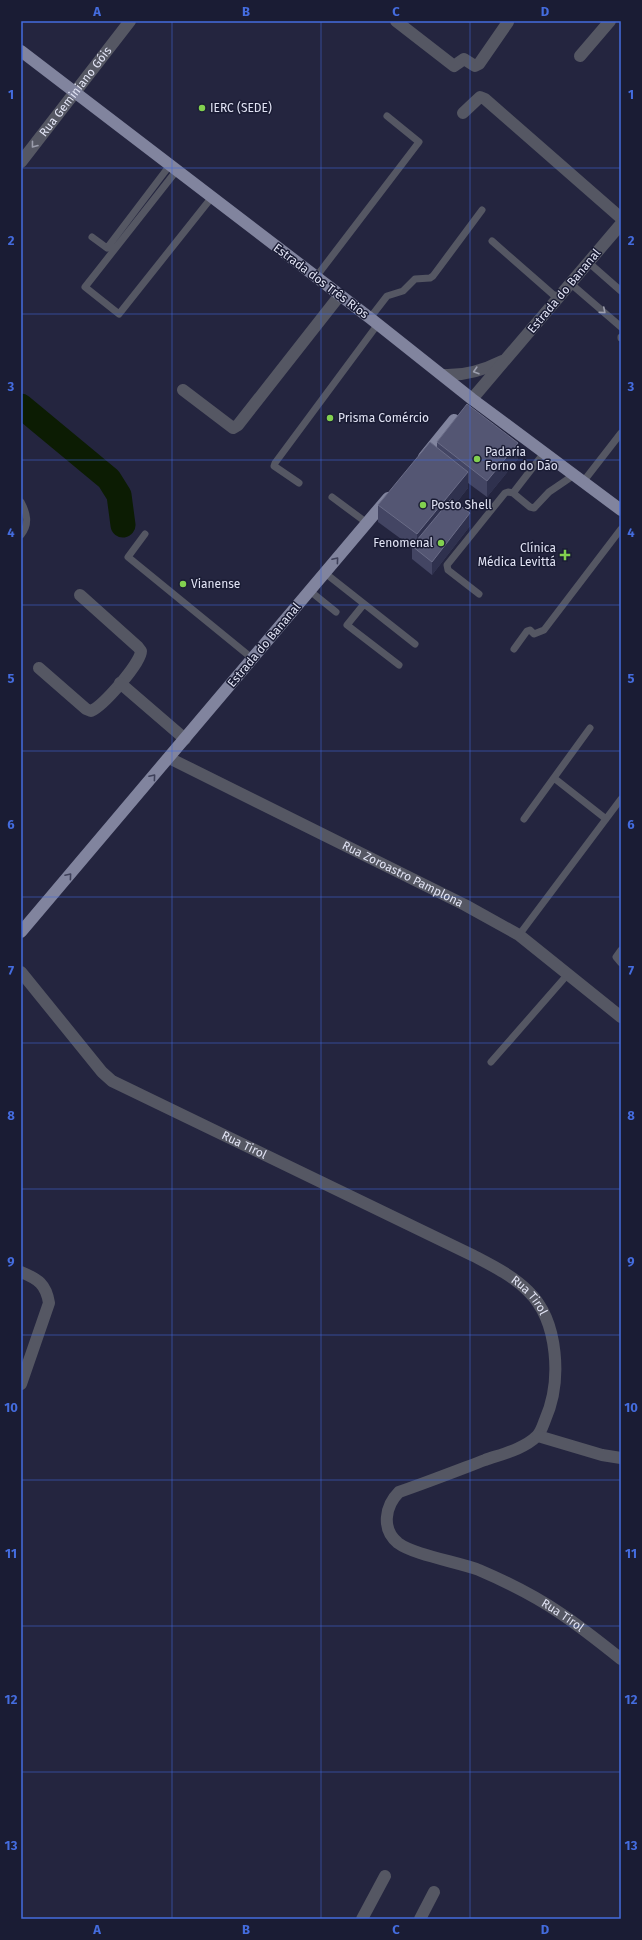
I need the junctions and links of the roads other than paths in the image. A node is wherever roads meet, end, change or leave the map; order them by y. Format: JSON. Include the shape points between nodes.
{"nodes":[{"id":1,"x":130,"y":21,"type":"edge"},
{"id":2,"x":396,"y":21,"type":"edge"},
{"id":3,"x":610,"y":21,"type":"edge"},
{"id":4,"x":508,"y":22,"type":"edge"},
{"id":5,"x":21,"y":51,"type":"edge"},
{"id":6,"x":580,"y":56,"type":"dead end"},
{"id":7,"x":75,"y":92,"type":"junction"},
{"id":8,"x":463,"y":113,"type":"dead end"},
{"id":9,"x":388,"y":116,"type":"dead end"},
{"id":10,"x":21,"y":162,"type":"edge"},
{"id":11,"x":173,"y":168,"type":"junction"},
{"id":12,"x":212,"y":197,"type":"junction"},
{"id":13,"x":482,"y":210,"type":"dead end"},
{"id":14,"x":621,"y":218,"type":"edge"},
{"id":15,"x":621,"y":224,"type":"edge"},
{"id":16,"x":92,"y":237,"type":"dead end"},
{"id":17,"x":492,"y":241,"type":"dead end"},
{"id":18,"x":588,"y":262,"type":"junction"},
{"id":19,"x":316,"y":277,"type":"junction"},
{"id":20,"x":570,"y":283,"type":"junction"},
{"id":21,"x":621,"y":291,"type":"edge"},
{"id":22,"x":340,"y":295,"type":"junction"},
{"id":23,"x":557,"y":298,"type":"junction"},
{"id":24,"x":374,"y":321,"type":"junction"},
{"id":25,"x":621,"y":326,"type":"edge"},
{"id":26,"x":507,"y":358,"type":"junction"},
{"id":27,"x":443,"y":375,"type":"junction"},
{"id":28,"x":183,"y":390,"type":"dead end"},
{"id":29,"x":466,"y":407,"type":"junction"},
{"id":30,"x":621,"y":433,"type":"edge"},
{"id":31,"x":544,"y":453,"type":"junction"},
{"id":32,"x":413,"y":469,"type":"edge"},
{"id":33,"x":578,"y":478,"type":"junction"},
{"id":34,"x":299,"y":483,"type":"dead end"},
{"id":35,"x":398,"y":487,"type":"edge"},
{"id":36,"x":513,"y":493,"type":"junction"},
{"id":37,"x":332,"y":497,"type":"dead end"},
{"id":38,"x":21,"y":502,"type":"edge"},
{"id":39,"x":621,"y":510,"type":"edge"},
{"id":40,"x":367,"y":523,"type":"junction"},
{"id":41,"x":621,"y":529,"type":"edge"},
{"id":42,"x":145,"y":534,"type":"dead end"},
{"id":43,"x":21,"y":535,"type":"edge"},
{"id":44,"x":325,"y":573,"type":"junction"},
{"id":45,"x":310,"y":591,"type":"junction"},
{"id":46,"x":479,"y":594,"type":"dead end"},
{"id":47,"x":80,"y":595,"type":"dead end"},
{"id":48,"x":364,"y":604,"type":"junction"},
{"id":49,"x":336,"y":612,"type":"dead end"},
{"id":50,"x":416,"y":644,"type":"dead end"},
{"id":51,"x":514,"y":649,"type":"dead end"},
{"id":52,"x":253,"y":659,"type":"junction"},
{"id":53,"x":399,"y":666,"type":"dead end"},
{"id":54,"x":39,"y":668,"type":"dead end"},
{"id":55,"x":120,"y":683,"type":"junction"},
{"id":56,"x":590,"y":728,"type":"dead end"},
{"id":57,"x":185,"y":739,"type":"junction"},
{"id":58,"x":169,"y":758,"type":"junction"},
{"id":59,"x":554,"y":778,"type":"junction"},
{"id":60,"x":621,"y":799,"type":"edge"},
{"id":61,"x":524,"y":819,"type":"dead end"},
{"id":62,"x":606,"y":819,"type":"junction"},
{"id":63,"x":44,"y":906,"type":"junction"},
{"id":64,"x":21,"y":918,"type":"edge"},
{"id":65,"x":21,"y":932,"type":"edge"},
{"id":66,"x":519,"y":935,"type":"junction"},
{"id":67,"x":621,"y":950,"type":"edge"},
{"id":68,"x":621,"y":963,"type":"edge"},
{"id":69,"x":21,"y":972,"type":"edge"},
{"id":70,"x":568,"y":974,"type":"junction"},
{"id":71,"x":621,"y":1017,"type":"edge"},
{"id":72,"x":491,"y":1062,"type":"dead end"},
{"id":73,"x":21,"y":1272,"type":"edge"},
{"id":74,"x":21,"y":1384,"type":"edge"},
{"id":75,"x":538,"y":1436,"type":"junction"},
{"id":76,"x":621,"y":1458,"type":"edge"},
{"id":77,"x":621,"y":1659,"type":"edge"},
{"id":78,"x":385,"y":1876,"type":"dead end"},
{"id":79,"x":434,"y":1892,"type":"dead end"},
{"id":80,"x":362,"y":1919,"type":"edge"},
{"id":81,"x":420,"y":1919,"type":"edge"}],
"edges":[{"from":1,"to":7,"type":"street","name":"Rua Geminiano Góis"},
{"from":2,"to":4,"type":"street","via":[[454,66],[464,59],[476,66],[479,64]]},
{"from":3,"to":6,"type":"street"},
{"from":5,"to":7,"type":"main road","name":"Estrada dos Três Rios"},
{"from":7,"to":10,"type":"street","name":"Rua Geminiano Góis","one_way":true},
{"from":7,"to":11,"type":"main road","name":"Estrada dos Três Rios"},
{"from":8,"to":14,"type":"street","via":[[476,100],[485,99]]},
{"from":9,"to":19,"type":"lane","via":[[419,142]]},
{"from":11,"to":12,"type":"main road","name":"Estrada dos Três Rios"},
{"from":11,"to":12,"type":"lane","via":[[85,287],[119,314]]},
{"from":11,"to":16,"type":"lane","via":[[107,248]]},
{"from":12,"to":19,"type":"main road","name":"Estrada dos Três Rios"},
{"from":13,"to":24,"type":"lane","via":[[433,276],[415,279],[403,291],[387,296]]},
{"from":15,"to":18,"type":"street","name":"Estrada do Bananal"},
{"from":17,"to":23,"type":"lane"},
{"from":18,"to":20,"type":"street","name":"Estrada do Bananal"},
{"from":18,"to":21,"type":"lane"},
{"from":19,"to":22,"type":"main road","name":"Estrada dos Três Rios"},
{"from":20,"to":23,"type":"street","name":"Estrada do Bananal"},
{"from":20,"to":25,"type":"lane","one_way":true},
{"from":22,"to":24,"type":"main road","name":"Estrada dos Três Rios"},
{"from":22,"to":28,"type":"street","via":[[238,425],[233,428]]},
{"from":23,"to":26,"type":"street","name":"Estrada do Bananal"},
{"from":24,"to":27,"type":"main road","name":"Estrada dos Três Rios"},
{"from":24,"to":34,"type":"lane","via":[[274,462],[274,466]]},
{"from":26,"to":27,"type":"street","name":"Estrada do Bananal","one_way":true,"via":[[472,373]]},
{"from":26,"to":29,"type":"street","name":"Estrada do Bananal"},
{"from":27,"to":29,"type":"main road","name":"Estrada dos Três Rios"},
{"from":29,"to":31,"type":"main road","name":"Estrada dos Três Rios"},
{"from":29,"to":32,"type":"main road","name":"Estrada do Bananal"},
{"from":30,"to":33,"type":"lane"},
{"from":31,"to":33,"type":"main road","name":"Estrada dos Três Rios"},
{"from":31,"to":36,"type":"lane"},
{"from":33,"to":36,"type":"lane","via":[[549,492],[534,508]]},
{"from":33,"to":39,"type":"main road","name":"Estrada dos Três Rios"},
{"from":35,"to":40,"type":"main road","name":"Estrada do Bananal"},
{"from":36,"to":46,"type":"lane","via":[[505,493],[447,565],[448,570]]},
{"from":37,"to":40,"type":"lane"},
{"from":38,"to":43,"type":"lane","via":[[27,520]]},
{"from":44,"to":40,"type":"main road","name":"Estrada do Bananal","one_way":true},
{"from":41,"to":51,"type":"lane","via":[[544,630],[534,634],[530,630],[527,631]]},
{"from":42,"to":52,"type":"lane","via":[[128,557]]},
{"from":44,"to":45,"type":"main road","name":"Estrada do Bananal"},
{"from":44,"to":48,"type":"lane"},
{"from":45,"to":49,"type":"lane"},
{"from":45,"to":52,"type":"main road","name":"Estrada do Bananal"},
{"from":47,"to":55,"type":"street","via":[[141,650],[139,658]]},
{"from":48,"to":50,"type":"lane"},
{"from":48,"to":53,"type":"lane","via":[[347,625]]},
{"from":52,"to":57,"type":"main road","name":"Estrada do Bananal"},
{"from":54,"to":55,"type":"street","via":[[91,711]]},
{"from":55,"to":57,"type":"street"},
{"from":56,"to":59,"type":"lane"},
{"from":57,"to":58,"type":"main road","name":"Estrada do Bananal"},
{"from":63,"to":58,"type":"main road","name":"Estrada do Bananal","one_way":true},
{"from":58,"to":66,"type":"street","name":"Rua Zoroastro Pamplona","via":[[466,905]]},
{"from":59,"to":61,"type":"lane"},
{"from":59,"to":62,"type":"lane"},
{"from":60,"to":62,"type":"lane"},
{"from":62,"to":66,"type":"lane"},
{"from":63,"to":64,"type":"main road"},
{"from":63,"to":65,"type":"main road","name":"Estrada do Bananal"},
{"from":66,"to":70,"type":"street","name":"Rua Zoroastro Pamplona"},
{"from":67,"to":68,"type":"lane","via":[[616,957]]},
{"from":69,"to":75,"type":"street","name":"Rua Tirol","via":[[102,1072],[112,1080],[474,1256],[511,1276],[529,1291],[542,1312],[551,1334],[556,1360],[556,1382],[550,1410]]},
{"from":70,"to":71,"type":"street","name":"Rua Zoroastro Pamplona"},
{"from":70,"to":72,"type":"lane"},
{"from":73,"to":74,"type":"street","via":[[34,1277],[46,1290],[49,1303]]},
{"from":75,"to":76,"type":"street"},
{"from":75,"to":77,"type":"street","name":"Rua Tirol","via":[[509,1451],[399,1492],[389,1507],[387,1527],[398,1543],[412,1550],[477,1570],[519,1589],[559,1612]]},
{"from":78,"to":80,"type":"street"},
{"from":79,"to":81,"type":"street"}]}
